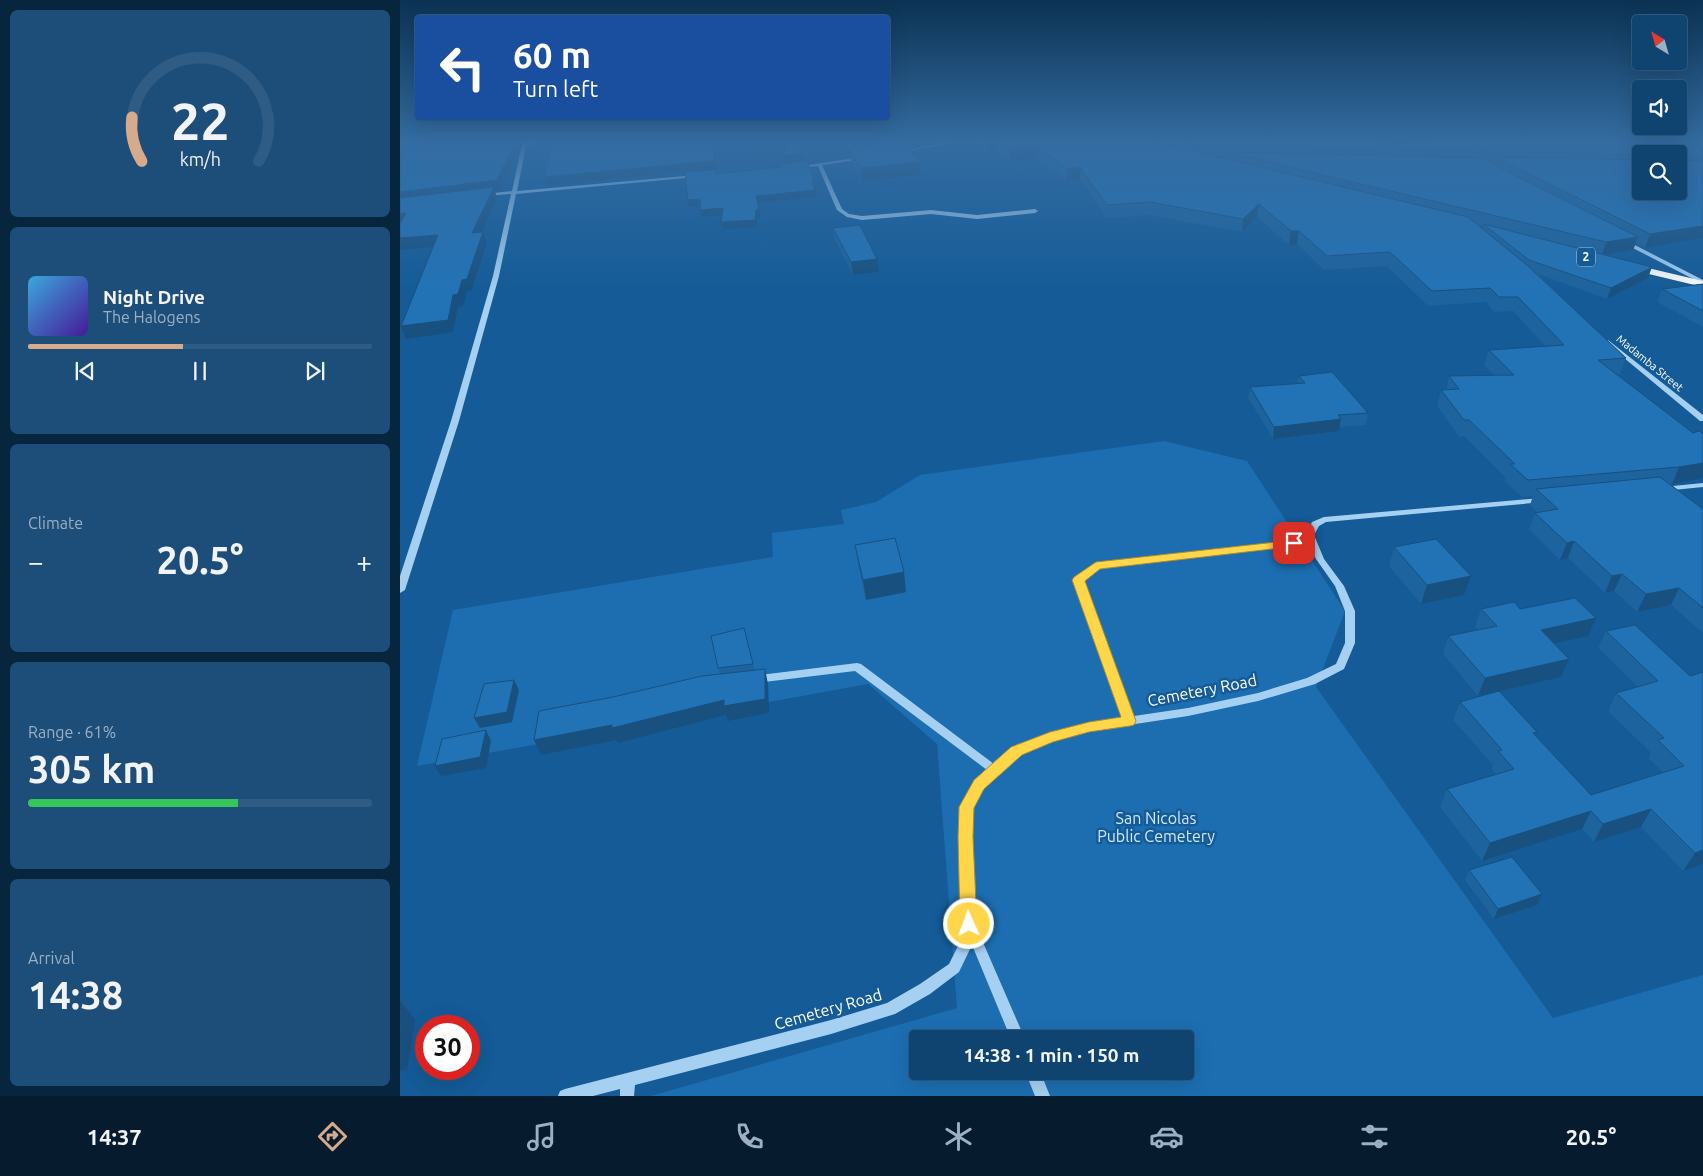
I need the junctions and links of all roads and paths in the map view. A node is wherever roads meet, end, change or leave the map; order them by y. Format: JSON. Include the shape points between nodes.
{"nodes":[{"id":1,"x":522,"y":191,"type":"edge"},
{"id":2,"x":832,"y":191,"type":"edge"},
{"id":3,"x":513,"y":192,"type":"junction"},
{"id":4,"x":482,"y":195,"type":"edge"},
{"id":5,"x":1035,"y":212,"type":"dead end"},
{"id":6,"x":1618,"y":238,"type":"edge"},
{"id":7,"x":1618,"y":264,"type":"edge"},
{"id":8,"x":1703,"y":283,"type":"edge"},
{"id":9,"x":1604,"y":339,"type":"edge"},
{"id":10,"x":1703,"y":419,"type":"edge"},
{"id":11,"x":1703,"y":485,"type":"edge"},
{"id":12,"x":1654,"y":490,"type":"edge"},
{"id":13,"x":1548,"y":500,"type":"edge"},
{"id":14,"x":1324,"y":520,"type":"joint"},
{"id":15,"x":1312,"y":541,"type":"junction"},
{"id":16,"x":400,"y":590,"type":"edge"},
{"id":17,"x":744,"y":680,"type":"edge"},
{"id":18,"x":1130,"y":721,"type":"junction"},
{"id":19,"x":995,"y":770,"type":"junction"},
{"id":20,"x":969,"y":924,"type":"junction"},
{"id":21,"x":1014,"y":1030,"type":"edge"},
{"id":22,"x":628,"y":1080,"type":"junction"},
{"id":23,"x":1036,"y":1080,"type":"edge"},
{"id":24,"x":565,"y":1096,"type":"edge"},
{"id":25,"x":627,"y":1096,"type":"edge"},
{"id":26,"x":1043,"y":1096,"type":"edge"}],
"edges":[{"from":1,"to":3,"type":"street"},
{"from":2,"to":5,"type":"street","via":[[840,210],[854,217],[931,212],[977,217]]},
{"from":3,"to":4,"type":"street"},
{"from":3,"to":16,"type":"street","via":[[496,276],[455,421]]},
{"from":6,"to":8,"type":"street"},
{"from":7,"to":8,"type":"highway"},
{"from":9,"to":10,"type":"street","name":"Madamba Street"},
{"from":11,"to":12,"type":"street"},
{"from":13,"to":14,"type":"street"},
{"from":14,"to":15,"type":"street","via":[[1312,529]]},
{"from":15,"to":18,"type":"street","name":"Cemetery Road","via":[[1350,611],[1350,644],[1340,666],[1311,681],[1258,697]]},
{"from":15,"to":18,"type":"street","via":[[1096,566],[1078,580]]},
{"from":17,"to":19,"type":"street","via":[[856,667]]},
{"from":18,"to":19,"type":"street","name":"Cemetery Road","via":[[1050,737],[1016,751]]},
{"from":19,"to":20,"type":"street","name":"Cemetery Road","via":[[979,784],[967,807],[965,837]]},
{"from":20,"to":21,"type":"street"},
{"from":20,"to":22,"type":"street","name":"Cemetery Road","via":[[966,943],[954,968],[890,1009]]},
{"from":22,"to":24,"type":"street","name":"Cemetery Road"},
{"from":22,"to":25,"type":"street"},
{"from":23,"to":26,"type":"street"}]}
